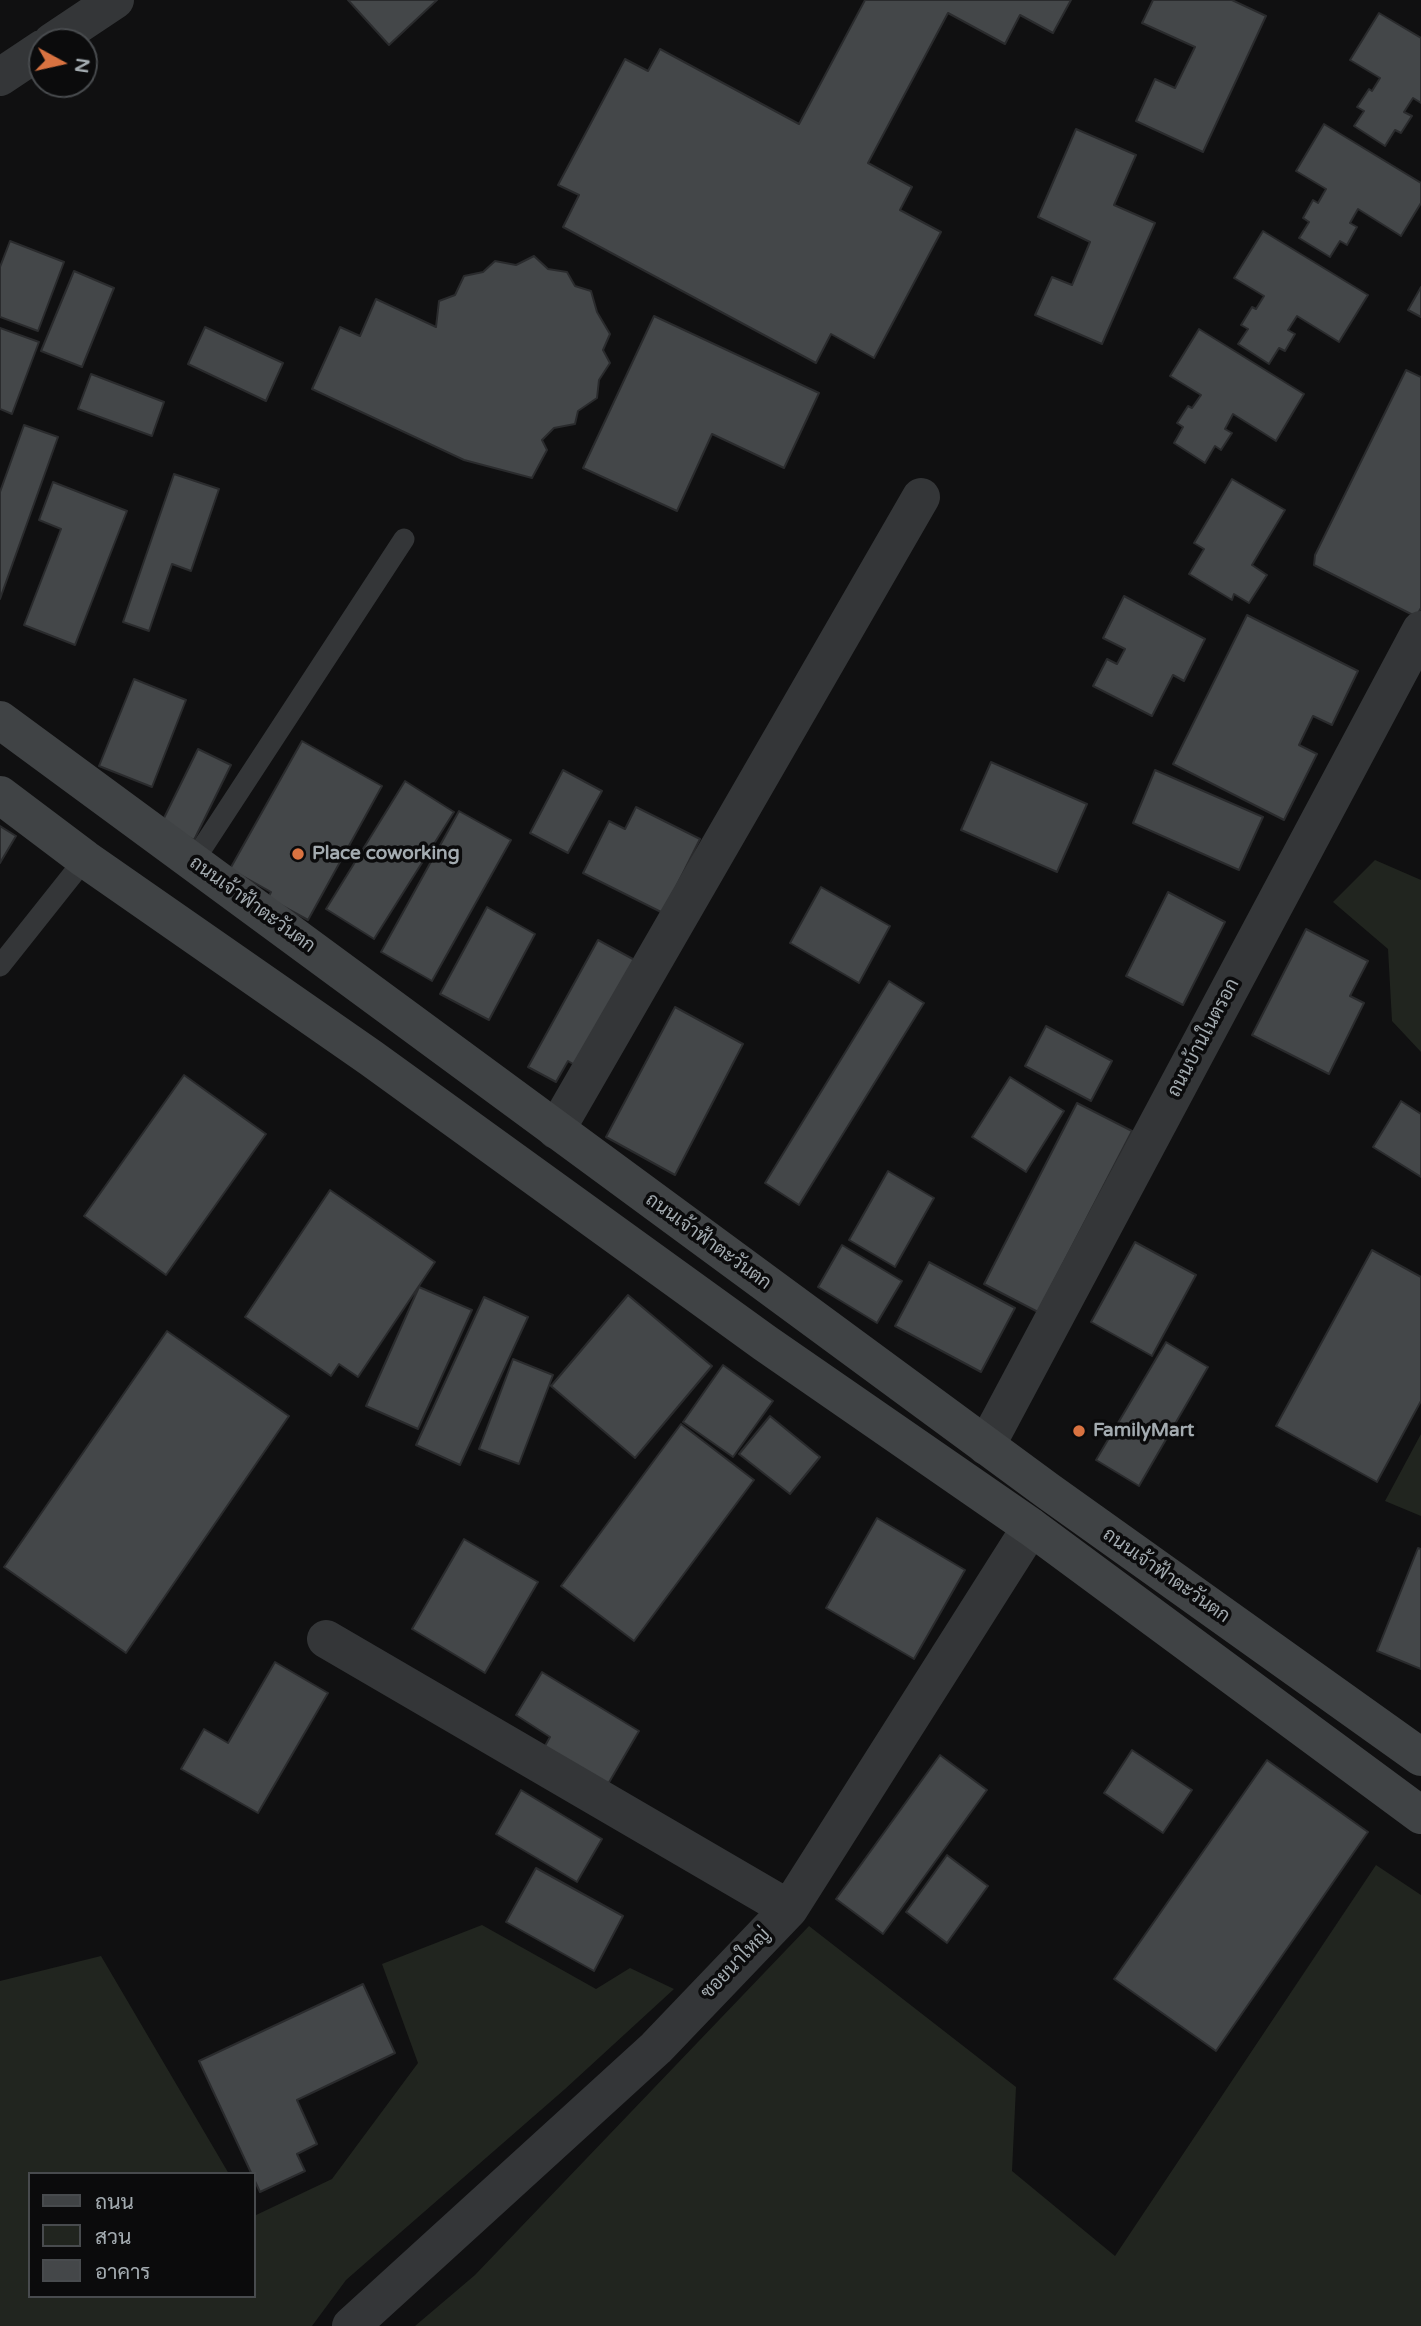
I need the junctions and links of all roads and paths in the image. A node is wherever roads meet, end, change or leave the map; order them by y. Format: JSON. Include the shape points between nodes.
{"nodes":[{"id":1,"x":115,"y":0,"type":"edge"},
{"id":2,"x":73,"y":28,"type":"edge"},
{"id":3,"x":28,"y":58,"type":"edge"},
{"id":4,"x":0,"y":77,"type":"edge"},
{"id":5,"x":921,"y":497,"type":"dead end"},
{"id":6,"x":404,"y":539,"type":"dead end"},
{"id":7,"x":1421,"y":630,"type":"edge"},
{"id":8,"x":0,"y":720,"type":"edge"},
{"id":9,"x":0,"y":795,"type":"edge"},
{"id":10,"x":85,"y":859,"type":"junction"},
{"id":11,"x":193,"y":862,"type":"junction"},
{"id":12,"x":0,"y":966,"type":"edge"},
{"id":13,"x":556,"y":1130,"type":"junction"},
{"id":14,"x":986,"y":1446,"type":"junction"},
{"id":15,"x":1031,"y":1527,"type":"junction"},
{"id":16,"x":326,"y":1639,"type":"dead end"},
{"id":17,"x":1421,"y":1757,"type":"edge"},
{"id":18,"x":1421,"y":1815,"type":"edge"},
{"id":19,"x":789,"y":1909,"type":"junction"},
{"id":20,"x":351,"y":2326,"type":"edge"}],
"edges":[{"from":1,"to":2,"type":"street"},
{"from":3,"to":4,"type":"street"},
{"from":5,"to":13,"type":"street"},
{"from":6,"to":11,"type":"lane"},
{"from":7,"to":14,"type":"street","name":"ถนนบ้านในตรอก"},
{"from":8,"to":11,"type":"main road","name":"ถนนเจ้าฟ้าตะวันตก"},
{"from":9,"to":10,"type":"main road","name":"ถนนเจ้าฟ้าตะวันตก"},
{"from":10,"to":12,"type":"lane"},
{"from":10,"to":15,"type":"main road","name":"ถนนเจ้าฟ้าตะวันตก"},
{"from":11,"to":13,"type":"main road","name":"ถนนเจ้าฟ้าตะวันตก"},
{"from":13,"to":14,"type":"main road","name":"ถนนเจ้าฟ้าตะวันตก"},
{"from":14,"to":17,"type":"main road","name":"ถนนเจ้าฟ้าตะวันตก"},
{"from":15,"to":18,"type":"main road","name":"ถนนเจ้าฟ้าตะวันตก"},
{"from":15,"to":19,"type":"street","name":"ซอยนาใหญ่"},
{"from":16,"to":19,"type":"street"},
{"from":19,"to":20,"type":"street","name":"ซอยนาใหญ่","via":[[656,2048]]}]}
